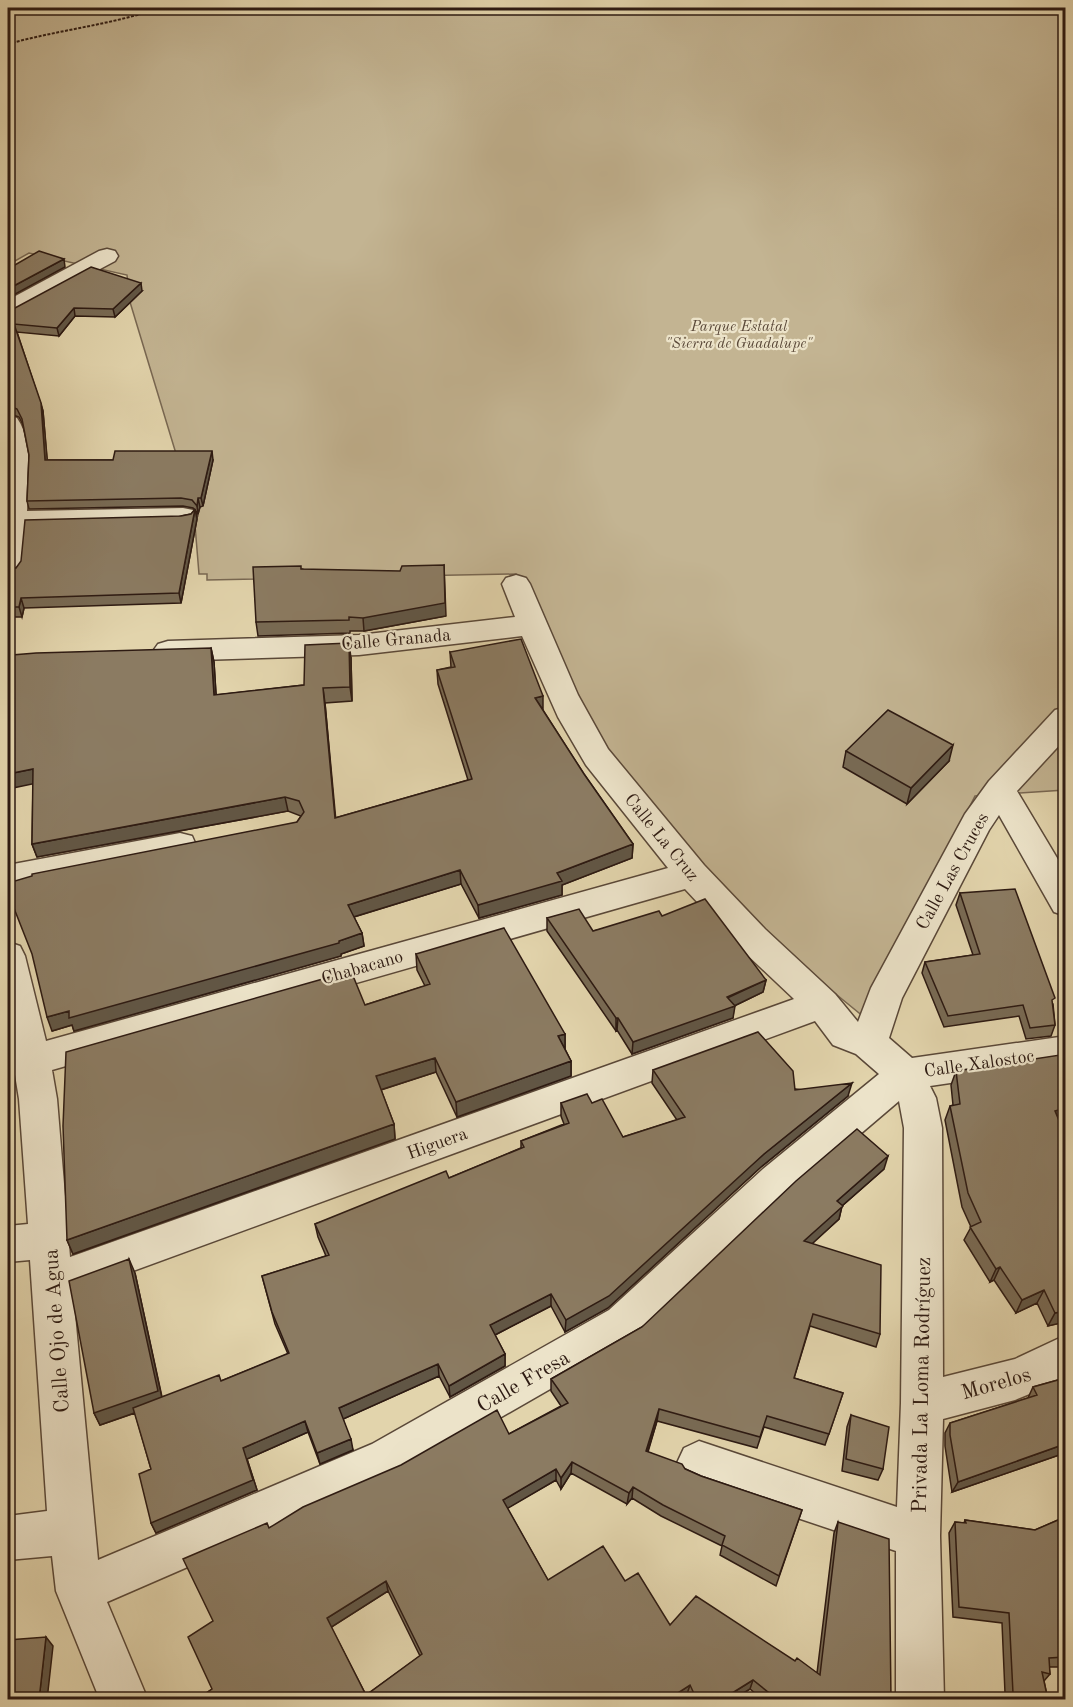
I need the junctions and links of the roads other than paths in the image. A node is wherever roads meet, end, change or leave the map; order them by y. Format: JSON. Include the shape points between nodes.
{"nodes":[{"id":1,"x":107,"y":256,"type":"dead end"},
{"id":2,"x":8,"y":309,"type":"edge"},
{"id":3,"x":8,"y":423,"type":"edge"},
{"id":4,"x":10,"y":491,"type":"edge"},
{"id":5,"x":183,"y":516,"type":"edge"},
{"id":6,"x":12,"y":520,"type":"junction"},
{"id":7,"x":8,"y":570,"type":"edge"},
{"id":8,"x":516,"y":584,"type":"dead end"},
{"id":9,"x":532,"y":625,"type":"junction"},
{"id":10,"x":136,"y":652,"type":"edge"},
{"id":11,"x":1065,"y":717,"type":"edge"},
{"id":12,"x":1000,"y":789,"type":"junction"},
{"id":13,"x":206,"y":840,"type":"edge"},
{"id":14,"x":692,"y":874,"type":"junction"},
{"id":15,"x":8,"y":878,"type":"edge"},
{"id":16,"x":1065,"y":903,"type":"edge"},
{"id":17,"x":8,"y":966,"type":"edge"},
{"id":18,"x":822,"y":1004,"type":"junction"},
{"id":19,"x":869,"y":1042,"type":"junction"},
{"id":20,"x":1065,"y":1051,"type":"edge"},
{"id":21,"x":32,"y":1060,"type":"junction"},
{"id":22,"x":905,"y":1074,"type":"junction"},
{"id":23,"x":49,"y":1240,"type":"junction"},
{"id":24,"x":8,"y":1245,"type":"edge"},
{"id":25,"x":52,"y":1282,"type":"junction"},
{"id":26,"x":1065,"y":1355,"type":"edge"},
{"id":27,"x":922,"y":1403,"type":"junction"},
{"id":28,"x":699,"y":1463,"type":"dead end"},
{"id":29,"x":71,"y":1531,"type":"junction"},
{"id":30,"x":918,"y":1536,"type":"junction"},
{"id":31,"x":8,"y":1538,"type":"edge"},
{"id":32,"x":79,"y":1591,"type":"junction"},
{"id":33,"x":124,"y":1700,"type":"edge"},
{"id":34,"x":920,"y":1700,"type":"edge"}],
"edges":[{"from":1,"to":2,"type":"street"},
{"from":3,"to":4,"type":"street","via":[[13,448]]},
{"from":4,"to":6,"type":"street"},
{"from":5,"to":6,"type":"street"},
{"from":6,"to":7,"type":"street"},
{"from":8,"to":9,"type":"street","name":"Calle La Cruz"},
{"from":9,"to":10,"type":"street","name":"Calle Granada","via":[[359,645]]},
{"from":9,"to":14,"type":"street","name":"Calle La Cruz","via":[[584,736]]},
{"from":11,"to":12,"type":"street","name":"Calle Las Cruces"},
{"from":12,"to":16,"type":"street"},
{"from":12,"to":19,"type":"street","name":"Calle Las Cruces","via":[[976,823],[884,998]]},
{"from":13,"to":15,"type":"street"},
{"from":14,"to":18,"type":"street","name":"Calle La Cruz"},
{"from":14,"to":21,"type":"street","name":"Chabacano"},
{"from":17,"to":21,"type":"street","name":"Calle Ojo de Agua"},
{"from":18,"to":19,"type":"street","name":"Calle La Cruz","via":[[846,1034]]},
{"from":18,"to":25,"type":"street","name":"Higuera"},
{"from":19,"to":22,"type":"street","name":"Calle Xalostoc"},
{"from":20,"to":22,"type":"street","name":"Calle Xalostoc"},
{"from":21,"to":23,"type":"street","name":"Calle Ojo de Agua"},
{"from":22,"to":27,"type":"street","name":"Privada La Loma Rodríguez","via":[[917,1098],[923,1128]]},
{"from":22,"to":32,"type":"street","name":"Calle Fresa","via":[[777,1181],[624,1324],[387,1459]]},
{"from":23,"to":24,"type":"street"},
{"from":23,"to":25,"type":"street","name":"Calle Ojo de Agua"},
{"from":25,"to":29,"type":"street","name":"Calle Ojo de Agua"},
{"from":26,"to":27,"type":"street","name":"Morelos","via":[[1014,1381]]},
{"from":27,"to":30,"type":"street","name":"Privada La Loma Rodríguez"},
{"from":28,"to":30,"type":"street"},
{"from":29,"to":31,"type":"street"},
{"from":29,"to":32,"type":"street","name":"Calle Ojo de Agua"},
{"from":30,"to":34,"type":"street","name":"Privada La Loma Rodríguez"},
{"from":32,"to":33,"type":"street","name":"Calle Ojo de Agua"}]}
